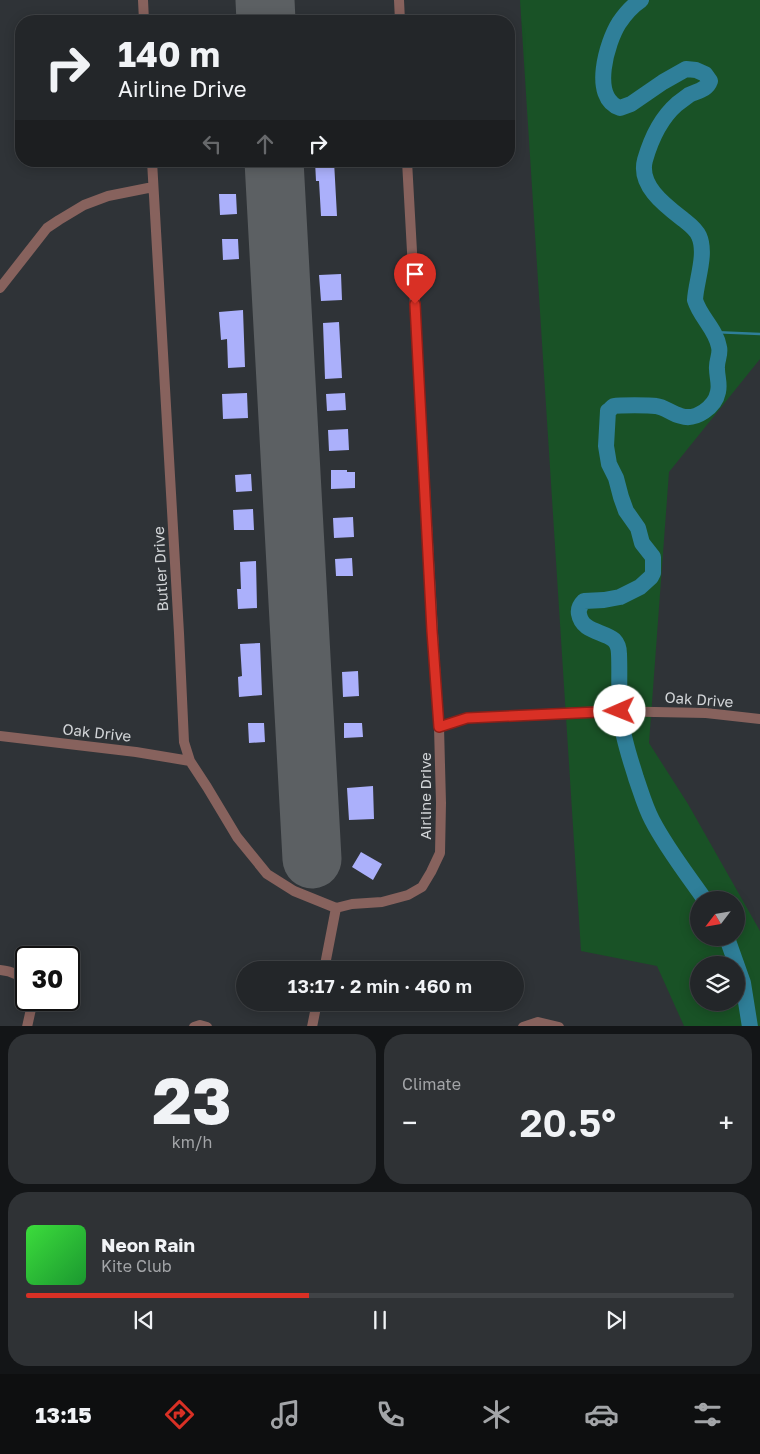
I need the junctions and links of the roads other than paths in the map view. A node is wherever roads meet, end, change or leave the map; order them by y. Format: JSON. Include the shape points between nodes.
{"nodes":[{"id":1,"x":143,"y":0,"type":"edge"},
{"id":2,"x":399,"y":0,"type":"edge"},
{"id":3,"x":144,"y":15,"type":"edge"},
{"id":4,"x":400,"y":15,"type":"edge"},
{"id":5,"x":152,"y":167,"type":"edge"},
{"id":6,"x":407,"y":167,"type":"edge"},
{"id":7,"x":153,"y":186,"type":"junction"},
{"id":8,"x":0,"y":288,"type":"edge"},
{"id":9,"x":760,"y":719,"type":"edge"},
{"id":10,"x":439,"y":727,"type":"junction"},
{"id":11,"x":0,"y":736,"type":"edge"},
{"id":12,"x":190,"y":761,"type":"junction"},
{"id":13,"x":336,"y":908,"type":"junction"},
{"id":14,"x":326,"y":961,"type":"edge"},
{"id":15,"x":0,"y":970,"type":"edge"},
{"id":16,"x":15,"y":975,"type":"edge"},
{"id":17,"x":31,"y":1011,"type":"edge"},
{"id":18,"x":315,"y":1011,"type":"edge"},
{"id":19,"x":27,"y":1026,"type":"edge"},
{"id":20,"x":194,"y":1026,"type":"edge"},
{"id":21,"x":207,"y":1026,"type":"edge"},
{"id":22,"x":312,"y":1026,"type":"edge"},
{"id":23,"x":523,"y":1026,"type":"edge"},
{"id":24,"x":559,"y":1026,"type":"edge"}],
"edges":[{"from":1,"to":3,"type":"street"},
{"from":2,"to":4,"type":"street"},
{"from":5,"to":7,"type":"street","name":"Butler Drive"},
{"from":6,"to":10,"type":"street","name":"Airline Drive"},
{"from":7,"to":8,"type":"street","via":[[84,205],[47,228]]},
{"from":7,"to":12,"type":"street","name":"Butler Drive","via":[[184,742]]},
{"from":9,"to":10,"type":"street","name":"Oak Drive","via":[[706,713],[604,711],[467,718]]},
{"from":10,"to":13,"type":"street","name":"Airline Drive","via":[[442,813],[440,853],[432,872],[422,887],[408,895]]},
{"from":11,"to":12,"type":"street","name":"Oak Drive"},
{"from":12,"to":13,"type":"street","name":"Butler Drive","via":[[237,837],[266,874],[294,892]]},
{"from":13,"to":14,"type":"street"},
{"from":15,"to":16,"type":"street"},
{"from":17,"to":19,"type":"street"},
{"from":18,"to":22,"type":"street"},
{"from":20,"to":21,"type":"street"},
{"from":23,"to":24,"type":"street","via":[[538,1022]]}]}
